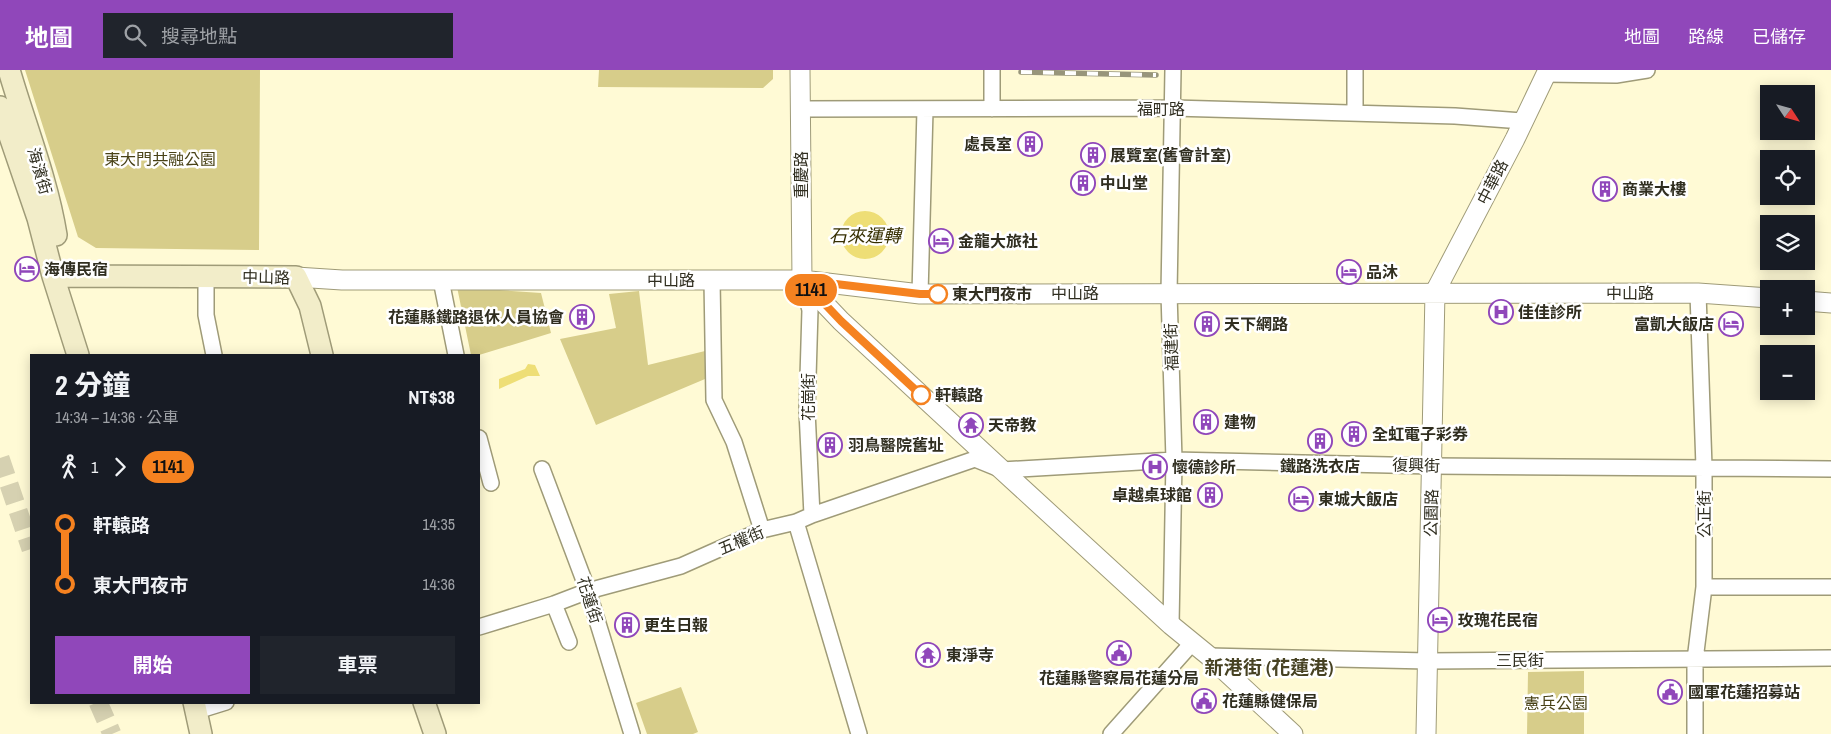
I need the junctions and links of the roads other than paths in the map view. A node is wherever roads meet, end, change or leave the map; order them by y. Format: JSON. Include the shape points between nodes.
{"nodes":[{"id":1,"x":9,"y":70,"type":"edge"},
{"id":2,"x":800,"y":70,"type":"edge"},
{"id":3,"x":992,"y":70,"type":"edge"},
{"id":4,"x":1173,"y":70,"type":"edge"},
{"id":5,"x":1355,"y":70,"type":"edge"},
{"id":6,"x":1647,"y":70,"type":"edge"},
{"id":7,"x":1547,"y":72,"type":"edge"},
{"id":8,"x":0,"y":107,"type":"edge"},
{"id":9,"x":992,"y":108,"type":"junction"},
{"id":10,"x":1173,"y":108,"type":"junction"},
{"id":11,"x":800,"y":109,"type":"junction"},
{"id":12,"x":925,"y":110,"type":"junction"},
{"id":13,"x":1355,"y":114,"type":"junction"},
{"id":14,"x":1522,"y":121,"type":"junction"},
{"id":15,"x":53,"y":276,"type":"junction"},
{"id":16,"x":206,"y":276,"type":"junction"},
{"id":17,"x":296,"y":277,"type":"junction"},
{"id":18,"x":440,"y":280,"type":"junction"},
{"id":19,"x":712,"y":280,"type":"junction"},
{"id":20,"x":802,"y":280,"type":"junction"},
{"id":21,"x":1435,"y":292,"type":"junction"},
{"id":22,"x":1169,"y":293,"type":"junction"},
{"id":23,"x":1698,"y":293,"type":"junction"},
{"id":24,"x":920,"y":294,"type":"junction"},
{"id":25,"x":1760,"y":297,"type":"edge"},
{"id":26,"x":1815,"y":302,"type":"edge"},
{"id":27,"x":1831,"y":303,"type":"edge"},
{"id":28,"x":78,"y":354,"type":"edge"},
{"id":29,"x":214,"y":354,"type":"edge"},
{"id":30,"x":322,"y":354,"type":"edge"},
{"id":31,"x":456,"y":354,"type":"edge"},
{"id":32,"x":480,"y":442,"type":"edge"},
{"id":33,"x":1174,"y":460,"type":"junction"},
{"id":34,"x":1432,"y":466,"type":"junction"},
{"id":35,"x":1704,"y":467,"type":"junction"},
{"id":36,"x":542,"y":469,"type":"dead end"},
{"id":37,"x":1831,"y":469,"type":"edge"},
{"id":38,"x":1002,"y":470,"type":"junction"},
{"id":39,"x":491,"y":484,"type":"dead end"},
{"id":40,"x":812,"y":514,"type":"junction"},
{"id":41,"x":796,"y":522,"type":"junction"},
{"id":42,"x":762,"y":530,"type":"junction"},
{"id":43,"x":1704,"y":587,"type":"junction"},
{"id":44,"x":1831,"y":587,"type":"edge"},
{"id":45,"x":588,"y":591,"type":"junction"},
{"id":46,"x":554,"y":604,"type":"junction"},
{"id":47,"x":1170,"y":625,"type":"junction"},
{"id":48,"x":480,"y":627,"type":"edge"},
{"id":49,"x":569,"y":642,"type":"dead end"},
{"id":50,"x":1193,"y":642,"type":"junction"},
{"id":51,"x":1209,"y":656,"type":"junction"},
{"id":52,"x":1831,"y":658,"type":"edge"},
{"id":53,"x":1695,"y":660,"type":"junction"},
{"id":54,"x":1428,"y":661,"type":"junction"},
{"id":55,"x":214,"y":704,"type":"edge"},
{"id":56,"x":425,"y":704,"type":"edge"},
{"id":57,"x":195,"y":707,"type":"edge"},
{"id":58,"x":201,"y":734,"type":"edge"},
{"id":59,"x":435,"y":734,"type":"edge"},
{"id":60,"x":632,"y":734,"type":"edge"},
{"id":61,"x":859,"y":734,"type":"edge"},
{"id":62,"x":1111,"y":734,"type":"edge"},
{"id":63,"x":1293,"y":734,"type":"edge"},
{"id":64,"x":1426,"y":734,"type":"edge"},
{"id":65,"x":1695,"y":734,"type":"edge"}],
"edges":[{"from":1,"to":15,"type":"main road","name":"海濱街","via":[[40,165],[56,234]]},
{"from":2,"to":11,"type":"street","name":"重慶路"},
{"from":3,"to":9,"type":"street"},
{"from":4,"to":10,"type":"street","name":"福建街"},
{"from":5,"to":13,"type":"street"},
{"from":6,"to":7,"type":"street","via":[[1616,75]]},
{"from":7,"to":14,"type":"street","name":"中華路"},
{"from":8,"to":15,"type":"main road","name":"海濱街","via":[[38,218]]},
{"from":9,"to":10,"type":"street","name":"福町路"},
{"from":9,"to":12,"type":"street","name":"福町路"},
{"from":10,"to":13,"type":"street","name":"福町路"},
{"from":10,"to":22,"type":"street","name":"福建街"},
{"from":11,"to":12,"type":"street","name":"福町路"},
{"from":11,"to":20,"type":"street","name":"重慶路"},
{"from":12,"to":24,"type":"street"},
{"from":13,"to":14,"type":"street","name":"福町路"},
{"from":14,"to":21,"type":"street","name":"中華路"},
{"from":15,"to":16,"type":"main road","name":"中山路"},
{"from":15,"to":28,"type":"main road","name":"海濱街"},
{"from":16,"to":17,"type":"main road","name":"中山路"},
{"from":16,"to":29,"type":"street","via":[[206,314]]},
{"from":17,"to":18,"type":"street","name":"中山路"},
{"from":17,"to":30,"type":"main road","via":[[310,306]]},
{"from":18,"to":19,"type":"street","name":"中山路"},
{"from":18,"to":31,"type":"street"},
{"from":19,"to":20,"type":"street","name":"中山路"},
{"from":19,"to":42,"type":"street","via":[[714,400],[734,442]]},
{"from":20,"to":24,"type":"street","name":"中山路"},
{"from":20,"to":38,"type":"street","via":[[848,328]]},
{"from":20,"to":40,"type":"street","name":"花崗街","via":[[810,310],[807,411]]},
{"from":21,"to":22,"type":"street","name":"中山路"},
{"from":21,"to":23,"type":"street","name":"中山路"},
{"from":21,"to":34,"type":"street","name":"公園路"},
{"from":22,"to":24,"type":"street","name":"中山路"},
{"from":22,"to":33,"type":"street","name":"福建街"},
{"from":23,"to":25,"type":"street","name":"中山路"},
{"from":23,"to":35,"type":"street","name":"公正街"},
{"from":26,"to":27,"type":"street"},
{"from":32,"to":39,"type":"street"},
{"from":33,"to":34,"type":"street","name":"復興街"},
{"from":33,"to":38,"type":"street","name":"復興街"},
{"from":33,"to":47,"type":"street","name":"福建街"},
{"from":34,"to":35,"type":"street","name":"復興街"},
{"from":34,"to":54,"type":"street","name":"公園路"},
{"from":35,"to":37,"type":"street","name":"復興街"},
{"from":35,"to":43,"type":"street","name":"公正街"},
{"from":36,"to":45,"type":"street","name":"花蓮街"},
{"from":38,"to":40,"type":"street","name":"五權街","via":[[975,459]]},
{"from":38,"to":47,"type":"street"},
{"from":40,"to":41,"type":"street","name":"五權街"},
{"from":41,"to":42,"type":"street","name":"五權街"},
{"from":41,"to":61,"type":"street"},
{"from":42,"to":45,"type":"street","name":"五權街","via":[[681,566]]},
{"from":43,"to":44,"type":"street"},
{"from":43,"to":53,"type":"street","name":"公正街"},
{"from":45,"to":46,"type":"street","name":"五權街"},
{"from":45,"to":60,"type":"street","name":"花蓮街"},
{"from":46,"to":48,"type":"street","name":"五權街"},
{"from":46,"to":49,"type":"street"},
{"from":47,"to":50,"type":"street"},
{"from":50,"to":51,"type":"street"},
{"from":50,"to":62,"type":"street"},
{"from":51,"to":54,"type":"street","name":"三民街"},
{"from":51,"to":63,"type":"street"},
{"from":52,"to":53,"type":"street","name":"三民街"},
{"from":53,"to":54,"type":"street","name":"三民街"},
{"from":53,"to":65,"type":"street","name":"公正街"},
{"from":54,"to":64,"type":"street","name":"公園路"},
{"from":55,"to":57,"type":"street"},
{"from":56,"to":59,"type":"main road"},
{"from":57,"to":58,"type":"main road"}]}
